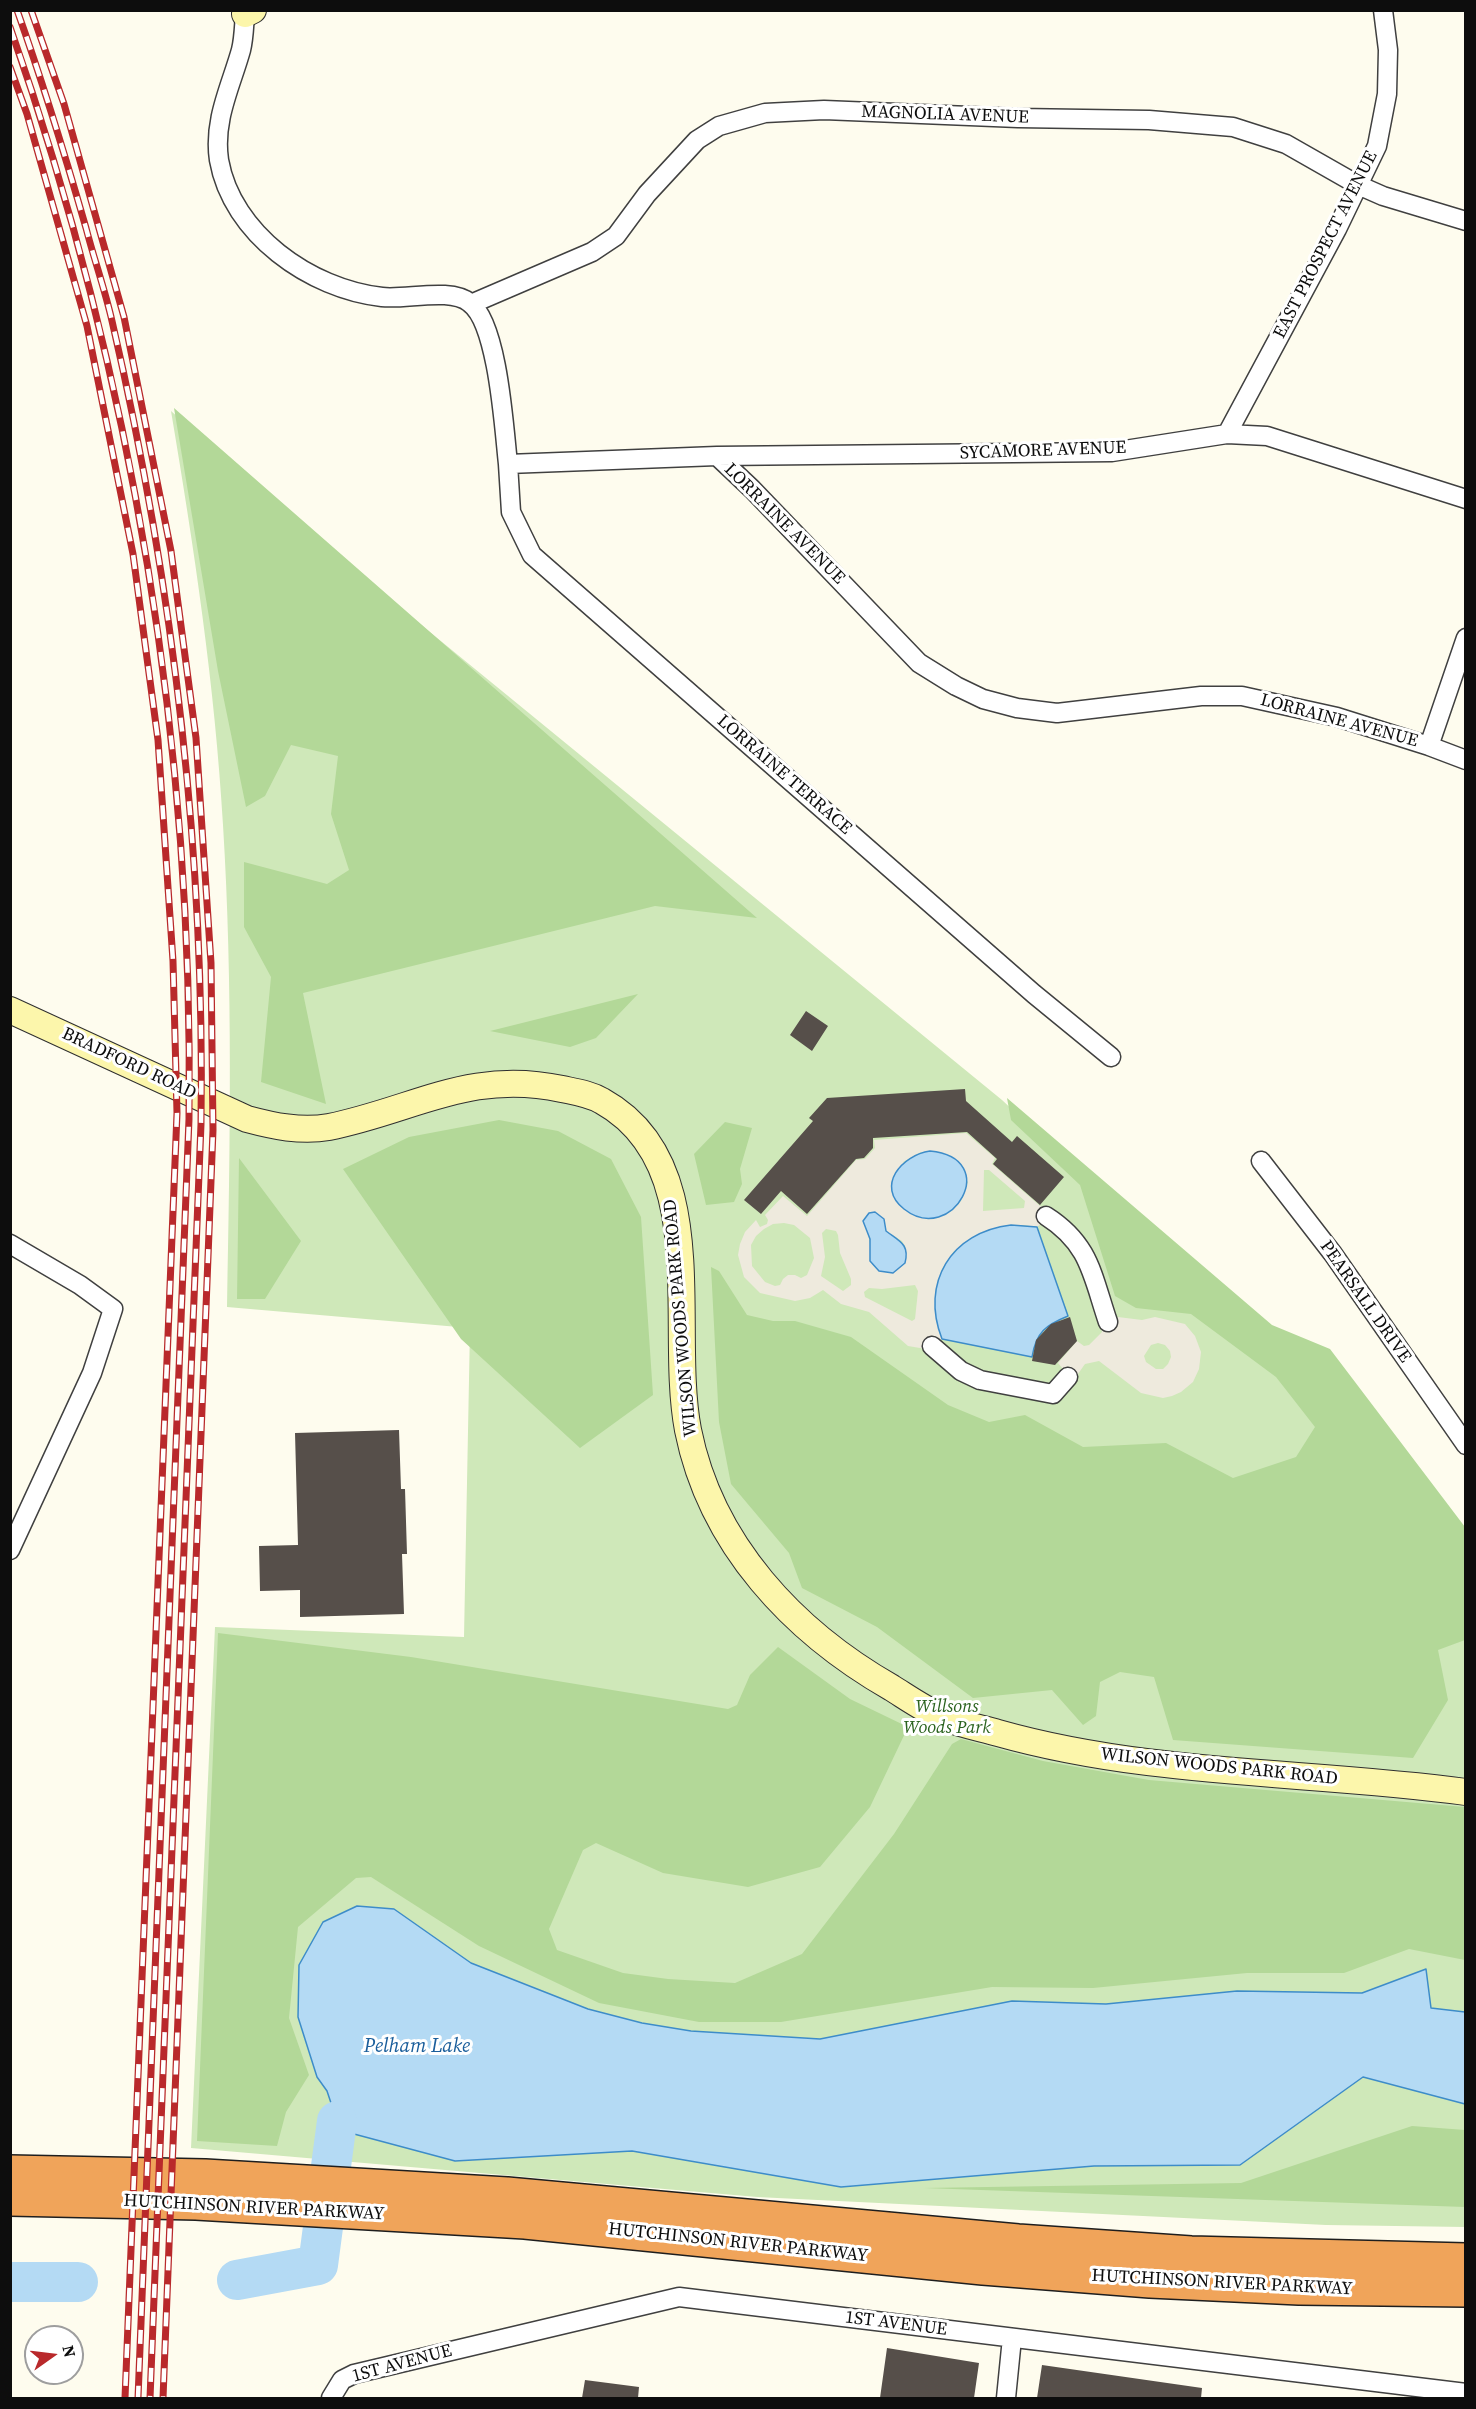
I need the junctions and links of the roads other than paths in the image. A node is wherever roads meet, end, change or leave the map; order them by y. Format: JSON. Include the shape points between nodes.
{"nodes":[{"id":1,"x":1383,"y":10,"type":"edge"},
{"id":2,"x":247,"y":12,"type":"edge"},
{"id":3,"x":1358,"y":185,"type":"junction"},
{"id":4,"x":1466,"y":221,"type":"edge"},
{"id":5,"x":471,"y":303,"type":"junction"},
{"id":6,"x":1227,"y":434,"type":"junction"},
{"id":7,"x":717,"y":456,"type":"junction"},
{"id":8,"x":508,"y":464,"type":"junction"},
{"id":9,"x":1466,"y":499,"type":"edge"},
{"id":10,"x":1466,"y":638,"type":"edge"},
{"id":11,"x":1429,"y":746,"type":"junction"},
{"id":12,"x":1466,"y":760,"type":"edge"},
{"id":13,"x":10,"y":1010,"type":"edge"},
{"id":14,"x":1111,"y":1057,"type":"dead end"},
{"id":15,"x":247,"y":1119,"type":"joint"},
{"id":16,"x":1261,"y":1161,"type":"dead end"},
{"id":17,"x":1046,"y":1216,"type":"dead end"},
{"id":18,"x":10,"y":1244,"type":"edge"},
{"id":19,"x":1108,"y":1322,"type":"dead end"},
{"id":20,"x":932,"y":1346,"type":"dead end"},
{"id":21,"x":1068,"y":1377,"type":"dead end"},
{"id":22,"x":1466,"y":1445,"type":"edge"},
{"id":23,"x":10,"y":1550,"type":"edge"},
{"id":24,"x":1466,"y":1792,"type":"edge"},
{"id":25,"x":10,"y":2172,"type":"edge"},
{"id":26,"x":293,"y":2194,"type":"junction"},
{"id":27,"x":10,"y":2199,"type":"edge"},
{"id":28,"x":373,"y":2200,"type":"junction"},
{"id":29,"x":1466,"y":2260,"type":"edge"},
{"id":30,"x":1466,"y":2290,"type":"edge"},
{"id":31,"x":1012,"y":2338,"type":"junction"},
{"id":32,"x":334,"y":2392,"type":"edge"},
{"id":33,"x":1466,"y":2393,"type":"edge"},
{"id":34,"x":1006,"y":2398,"type":"edge"}],
"edges":[{"from":1,"to":3,"type":"street","name":"EAST PROSPECT AVENUE","via":[[1388,50],[1387,94],[1377,146]]},
{"from":2,"to":5,"type":"street","via":[[242,48],[224,100],[219,159],[230,195],[263,241],[304,271],[345,290],[382,297],[457,296]]},
{"from":3,"to":4,"type":"street","name":"MAGNOLIA AVENUE"},
{"from":3,"to":5,"type":"street","name":"MAGNOLIA AVENUE","via":[[1286,144],[1233,127],[1149,120],[824,110],[765,113],[719,126],[697,140],[647,194],[616,236],[592,252]]},
{"from":3,"to":6,"type":"street","name":"EAST PROSPECT AVENUE"},
{"from":5,"to":8,"type":"street","via":[[487,326]]},
{"from":6,"to":7,"type":"street","name":"SYCAMORE AVENUE","via":[[1112,452]]},
{"from":6,"to":9,"type":"street","name":"SYCAMORE AVENUE","via":[[1267,436]]},
{"from":7,"to":8,"type":"street","name":"LORRAINE AVENUE"},
{"from":7,"to":11,"type":"street","name":"LORRAINE AVENUE","via":[[919,663],[983,699],[1057,713],[1202,696],[1242,696],[1337,717]]},
{"from":8,"to":14,"type":"street","name":"LORRAINE TERRACE","via":[[511,512],[532,555]]},
{"from":10,"to":11,"type":"street"},
{"from":11,"to":12,"type":"street","name":"LORRAINE AVENUE"},
{"from":13,"to":15,"type":"street","name":"BRADFORD ROAD"},
{"from":15,"to":24,"type":"street","name":"WILSON WOODS PARK ROAD","via":[[279,1127],[326,1128],[474,1085],[508,1082],[543,1084],[581,1093],[598,1099],[629,1122],[654,1152],[672,1199],[687,1426],[709,1496],[745,1560],[793,1618],[857,1668],[942,1718],[1058,1749],[1150,1764],[1389,1782]]},
{"from":16,"to":22,"type":"street","name":"PEARSALL DRIVE","via":[[1333,1254]]},
{"from":17,"to":19,"type":"street","via":[[1077,1241]]},
{"from":18,"to":23,"type":"street","via":[[113,1309],[92,1373]]},
{"from":20,"to":21,"type":"street","via":[[961,1371],[980,1380],[1053,1394]]},
{"from":25,"to":26,"type":"highway","name":"HUTCHINSON RIVER PARKWAY"},
{"from":26,"to":27,"type":"highway","name":"HUTCHINSON RIVER PARKWAY","via":[[196,2204]]},
{"from":26,"to":28,"type":"highway","name":"HUTCHINSON RIVER PARKWAY"},
{"from":28,"to":29,"type":"highway","name":"HUTCHINSON RIVER PARKWAY","via":[[550,2197],[1128,2249]]},
{"from":28,"to":30,"type":"highway","name":"HUTCHINSON RIVER PARKWAY","via":[[548,2224],[1138,2281]]},
{"from":31,"to":32,"type":"street","name":"1ST AVENUE","via":[[679,2297],[365,2371],[342,2380]]},
{"from":31,"to":33,"type":"street","name":"1ST AVENUE"},
{"from":31,"to":34,"type":"street"}]}
